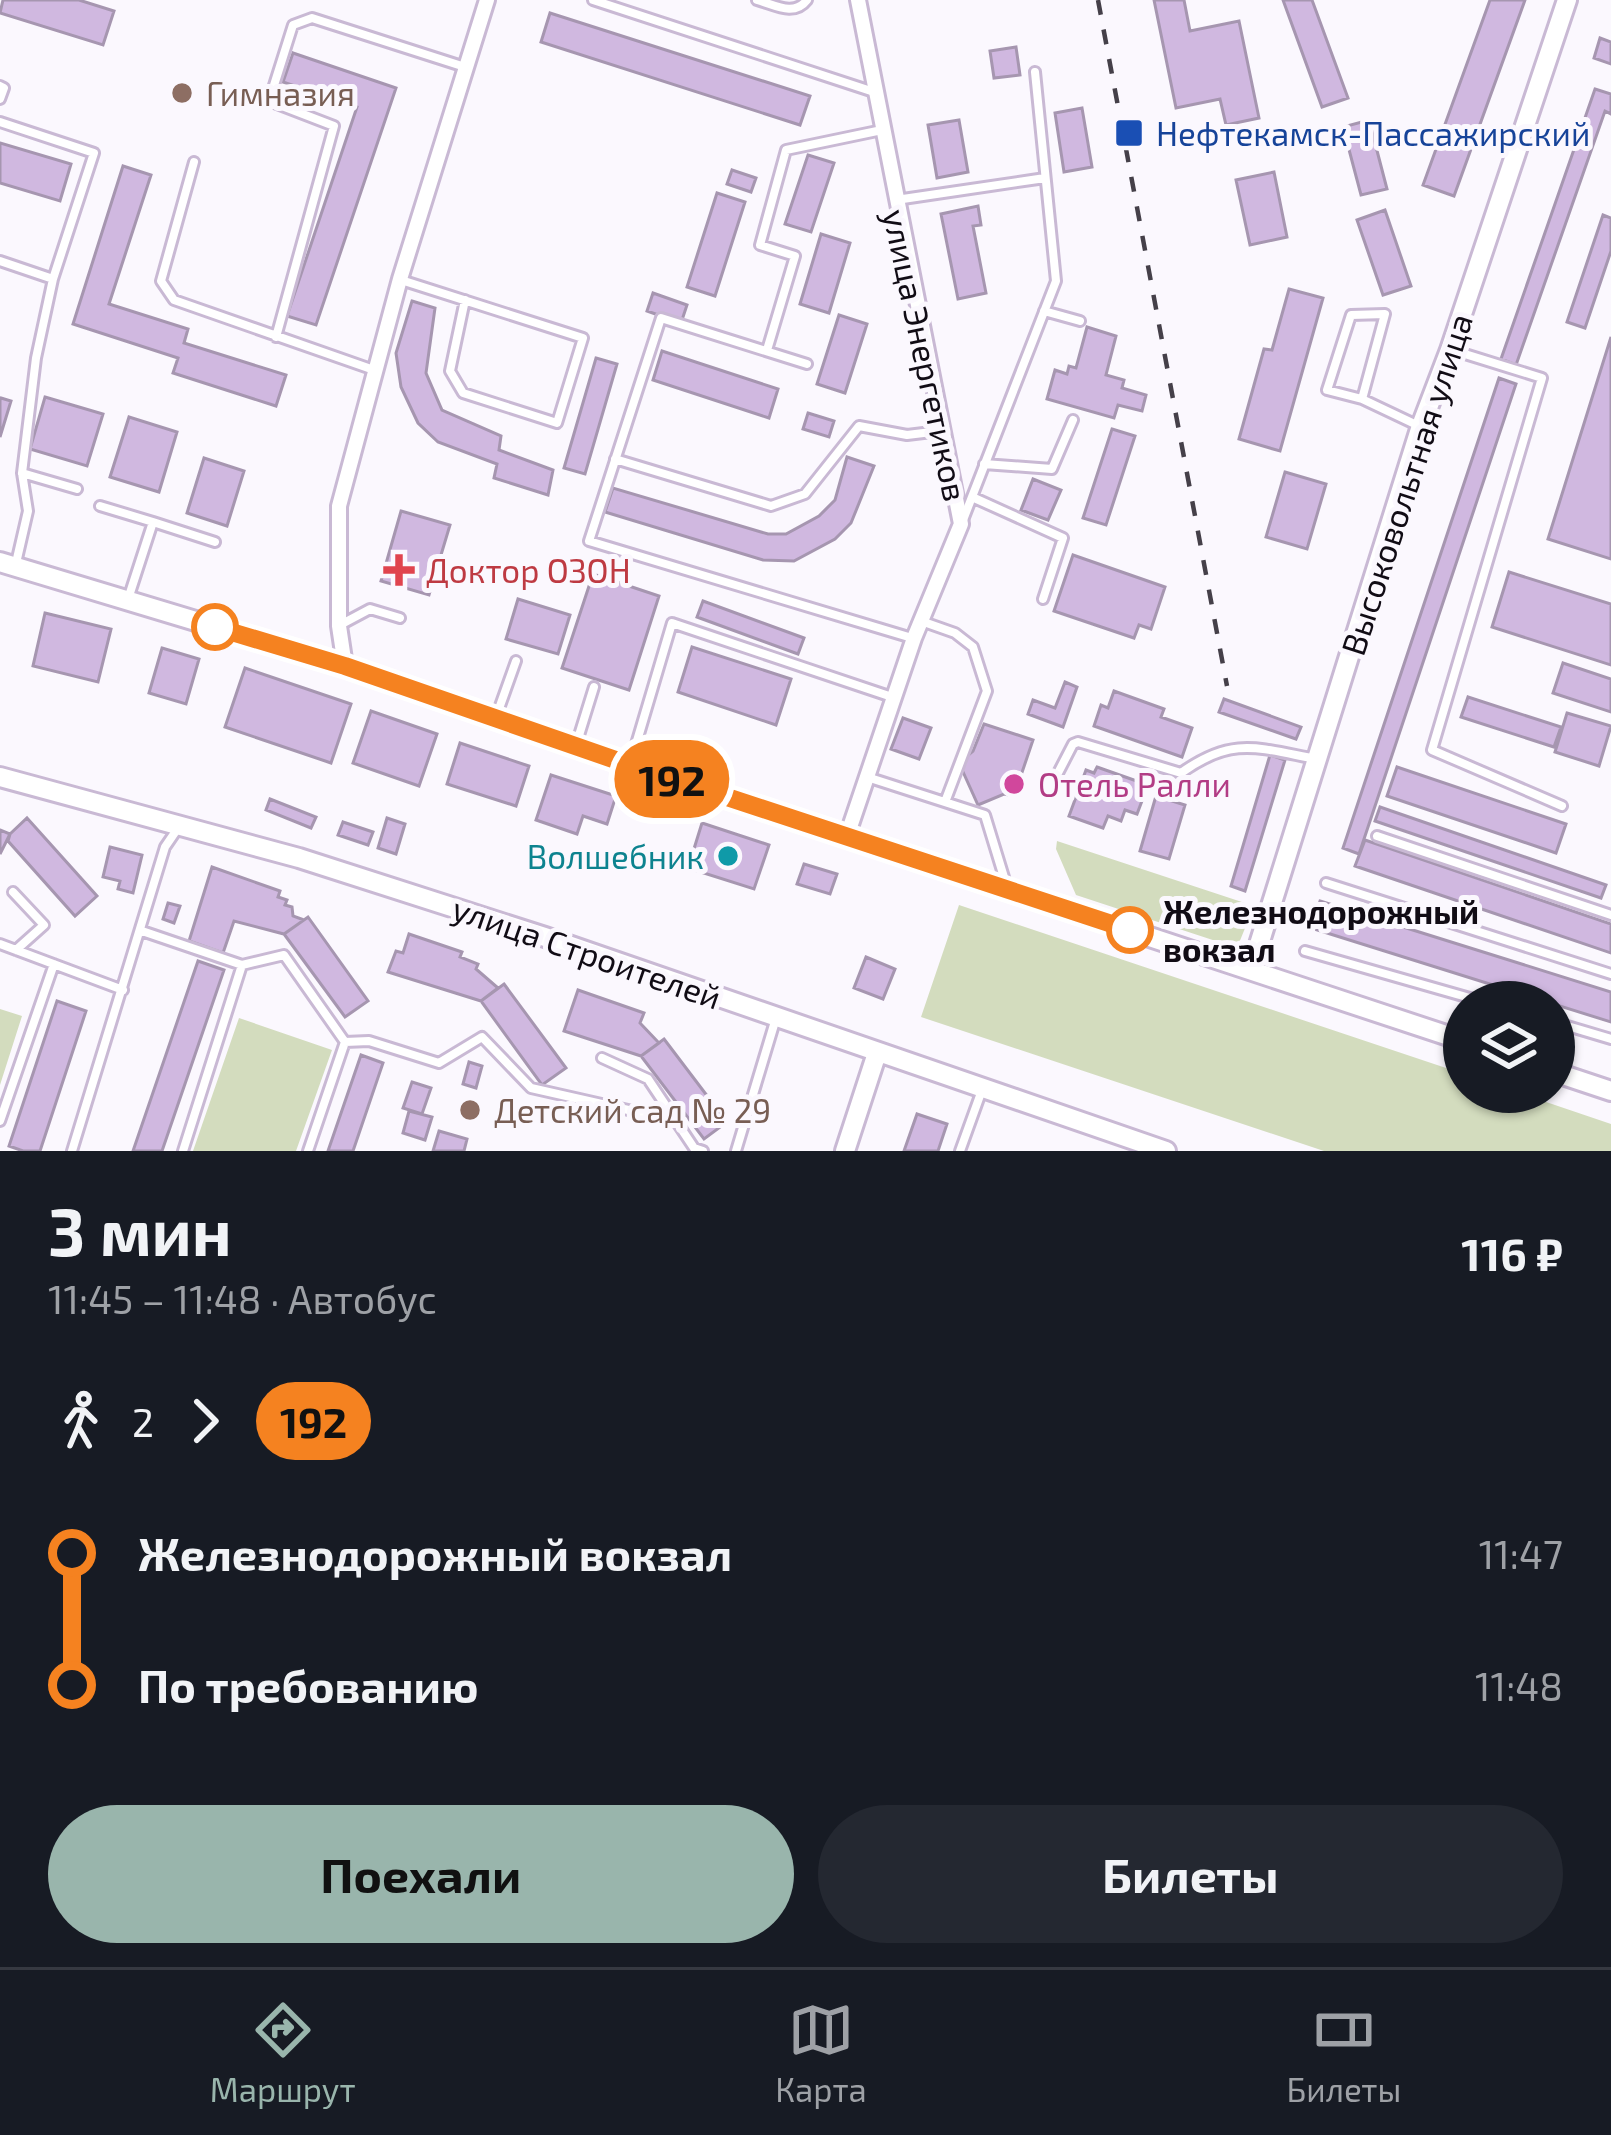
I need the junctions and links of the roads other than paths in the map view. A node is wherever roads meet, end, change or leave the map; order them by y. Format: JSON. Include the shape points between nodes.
{"nodes":[{"id":1,"x":487,"y":0,"type":"edge"},
{"id":2,"x":593,"y":0,"type":"edge"},
{"id":3,"x":758,"y":0,"type":"edge"},
{"id":4,"x":807,"y":0,"type":"edge"},
{"id":5,"x":858,"y":0,"type":"edge"},
{"id":6,"x":1567,"y":0,"type":"edge"},
{"id":7,"x":465,"y":67,"type":"junction"},
{"id":8,"x":1035,"y":72,"type":"dead end"},
{"id":9,"x":0,"y":86,"type":"edge"},
{"id":10,"x":876,"y":93,"type":"junction"},
{"id":11,"x":0,"y":99,"type":"edge"},
{"id":12,"x":0,"y":122,"type":"edge"},
{"id":13,"x":881,"y":130,"type":"junction"},
{"id":14,"x":194,"y":162,"type":"dead end"},
{"id":15,"x":1045,"y":178,"type":"junction"},
{"id":16,"x":894,"y":200,"type":"junction"},
{"id":17,"x":0,"y":261,"type":"edge"},
{"id":18,"x":53,"y":279,"type":"junction"},
{"id":19,"x":400,"y":280,"type":"junction"},
{"id":20,"x":465,"y":300,"type":"junction"},
{"id":21,"x":1044,"y":311,"type":"junction"},
{"id":22,"x":1080,"y":321,"type":"dead end"},
{"id":23,"x":275,"y":337,"type":"junction"},
{"id":24,"x":767,"y":350,"type":"junction"},
{"id":25,"x":1450,"y":350,"type":"junction"},
{"id":26,"x":807,"y":364,"type":"dead end"},
{"id":27,"x":375,"y":370,"type":"junction"},
{"id":28,"x":1361,"y":399,"type":"junction"},
{"id":29,"x":1072,"y":420,"type":"dead end"},
{"id":30,"x":1420,"y":426,"type":"junction"},
{"id":31,"x":940,"y":431,"type":"junction"},
{"id":32,"x":615,"y":459,"type":"junction"},
{"id":33,"x":985,"y":464,"type":"junction"},
{"id":34,"x":22,"y":473,"type":"junction"},
{"id":35,"x":77,"y":489,"type":"dead end"},
{"id":36,"x":972,"y":496,"type":"junction"},
{"id":37,"x":100,"y":506,"type":"dead end"},
{"id":38,"x":153,"y":522,"type":"junction"},
{"id":39,"x":961,"y":524,"type":"junction"},
{"id":40,"x":215,"y":542,"type":"dead end"},
{"id":41,"x":8,"y":564,"type":"edge"},
{"id":42,"x":1043,"y":599,"type":"dead end"},
{"id":43,"x":128,"y":600,"type":"junction"},
{"id":44,"x":400,"y":618,"type":"dead end"},
{"id":45,"x":921,"y":621,"type":"junction"},
{"id":46,"x":339,"y":626,"type":"junction"},
{"id":47,"x":914,"y":638,"type":"junction"},
{"id":48,"x":516,"y":662,"type":"dead end"},
{"id":49,"x":345,"y":666,"type":"junction"},
{"id":50,"x":594,"y":687,"type":"dead end"},
{"id":51,"x":892,"y":697,"type":"junction"},
{"id":52,"x":495,"y":718,"type":"junction"},
{"id":53,"x":575,"y":746,"type":"junction"},
{"id":54,"x":1318,"y":759,"type":"junction"},
{"id":55,"x":630,"y":765,"type":"junction"},
{"id":56,"x":1058,"y":773,"type":"dead end"},
{"id":57,"x":0,"y":777,"type":"edge"},
{"id":58,"x":867,"y":777,"type":"junction"},
{"id":59,"x":945,"y":802,"type":"junction"},
{"id":60,"x":1562,"y":806,"type":"dead end"},
{"id":61,"x":181,"y":824,"type":"junction"},
{"id":62,"x":847,"y":836,"type":"junction"},
{"id":63,"x":1377,"y":836,"type":"dead end"},
{"id":64,"x":1326,"y":883,"type":"dead end"},
{"id":65,"x":1007,"y":889,"type":"junction"},
{"id":66,"x":14,"y":892,"type":"dead end"},
{"id":67,"x":1611,"y":915,"type":"edge"},
{"id":68,"x":142,"y":931,"type":"junction"},
{"id":69,"x":0,"y":944,"type":"edge"},
{"id":70,"x":16,"y":950,"type":"junction"},
{"id":71,"x":1305,"y":951,"type":"dead end"},
{"id":72,"x":54,"y":964,"type":"junction"},
{"id":73,"x":242,"y":964,"type":"junction"},
{"id":74,"x":1251,"y":970,"type":"junction"},
{"id":75,"x":1611,"y":974,"type":"edge"},
{"id":76,"x":123,"y":990,"type":"junction"},
{"id":77,"x":1443,"y":990,"type":"edge"},
{"id":78,"x":777,"y":1016,"type":"junction"},
{"id":79,"x":1575,"y":1028,"type":"edge"},
{"id":80,"x":1443,"y":1035,"type":"edge"},
{"id":81,"x":1611,"y":1039,"type":"edge"},
{"id":82,"x":346,"y":1042,"type":"junction"},
{"id":83,"x":877,"y":1053,"type":"junction"},
{"id":84,"x":602,"y":1058,"type":"dead end"},
{"id":85,"x":1575,"y":1079,"type":"edge"},
{"id":86,"x":982,"y":1090,"type":"junction"},
{"id":87,"x":1611,"y":1091,"type":"edge"},
{"id":88,"x":0,"y":1121,"type":"edge"},
{"id":89,"x":677,"y":1121,"type":"junction"},
{"id":90,"x":72,"y":1151,"type":"edge"},
{"id":91,"x":183,"y":1151,"type":"edge"},
{"id":92,"x":308,"y":1151,"type":"edge"},
{"id":93,"x":703,"y":1151,"type":"edge"},
{"id":94,"x":736,"y":1151,"type":"edge"},
{"id":95,"x":844,"y":1151,"type":"edge"},
{"id":96,"x":960,"y":1151,"type":"edge"},
{"id":97,"x":1166,"y":1151,"type":"edge"}],
"edges":[{"from":1,"to":7,"type":"street"},
{"from":2,"to":10,"type":"lane"},
{"from":3,"to":4,"type":"lane","via":[[790,10]]},
{"from":5,"to":10,"type":"street","name":"улица Энергетиков"},
{"from":6,"to":25,"type":"main road","name":"Высоковольтная улица"},
{"from":7,"to":19,"type":"street"},
{"from":7,"to":23,"type":"lane","via":[[312,18],[293,25],[269,101],[334,126]]},
{"from":8,"to":15,"type":"lane"},
{"from":9,"to":11,"type":"lane"},
{"from":10,"to":13,"type":"street","name":"улица Энергетиков"},
{"from":12,"to":18,"type":"lane","via":[[94,153]]},
{"from":13,"to":16,"type":"street","name":"улица Энергетиков"},
{"from":13,"to":24,"type":"lane","via":[[786,150],[760,245],[795,256]]},
{"from":14,"to":23,"type":"lane","via":[[160,281],[174,300]]},
{"from":15,"to":16,"type":"lane"},
{"from":15,"to":21,"type":"lane","via":[[1055,281]]},
{"from":16,"to":31,"type":"street","name":"улица Энергетиков"},
{"from":17,"to":18,"type":"lane"},
{"from":18,"to":34,"type":"lane"},
{"from":19,"to":20,"type":"lane"},
{"from":19,"to":27,"type":"street"},
{"from":20,"to":20,"type":"lane","via":[[450,370],[463,393],[556,423],[583,338]]},
{"from":21,"to":22,"type":"lane"},
{"from":21,"to":33,"type":"lane"},
{"from":23,"to":27,"type":"lane"},
{"from":24,"to":26,"type":"lane"},
{"from":24,"to":32,"type":"lane","via":[[661,318]]},
{"from":25,"to":30,"type":"main road","name":"Высоковольтная улица"},
{"from":25,"to":60,"type":"lane","via":[[1542,378],[1432,750]]},
{"from":27,"to":46,"type":"street","via":[[339,506]]},
{"from":28,"to":28,"type":"lane","via":[[1373,356],[1385,314],[1352,315],[1328,390]]},
{"from":28,"to":30,"type":"lane"},
{"from":29,"to":33,"type":"lane","via":[[1052,469]]},
{"from":30,"to":54,"type":"main road","name":"Высоковольтная улица"},
{"from":31,"to":32,"type":"lane","via":[[907,435],[859,426],[805,494],[771,506]]},
{"from":31,"to":39,"type":"street","name":"улица Энергетиков"},
{"from":32,"to":47,"type":"lane","via":[[589,541]]},
{"from":33,"to":36,"type":"lane"},
{"from":34,"to":35,"type":"lane"},
{"from":34,"to":41,"type":"lane","via":[[28,511]]},
{"from":36,"to":39,"type":"lane"},
{"from":36,"to":42,"type":"lane","via":[[1063,538]]},
{"from":37,"to":38,"type":"lane"},
{"from":38,"to":40,"type":"lane"},
{"from":38,"to":43,"type":"lane"},
{"from":39,"to":45,"type":"street","name":"улица Энергетиков"},
{"from":41,"to":43,"type":"main road"},
{"from":43,"to":49,"type":"main road"},
{"from":44,"to":46,"type":"lane","via":[[370,609]]},
{"from":45,"to":47,"type":"street","name":"улица Энергетиков"},
{"from":45,"to":59,"type":"lane","via":[[973,647],[987,691]]},
{"from":46,"to":49,"type":"street"},
{"from":47,"to":51,"type":"street","name":"улица Энергетиков"},
{"from":48,"to":52,"type":"lane"},
{"from":49,"to":52,"type":"main road"},
{"from":50,"to":53,"type":"lane"},
{"from":51,"to":55,"type":"lane","via":[[672,623]]},
{"from":51,"to":58,"type":"street","name":"улица Энергетиков"},
{"from":52,"to":53,"type":"main road"},
{"from":53,"to":55,"type":"main road"},
{"from":54,"to":56,"type":"lane","via":[[1255,748],[1211,751],[1181,773],[1078,742]]},
{"from":54,"to":74,"type":"main road","name":"Высоковольтная улица"},
{"from":55,"to":62,"type":"main road"},
{"from":57,"to":61,"type":"main road","name":"улица Строителей"},
{"from":58,"to":59,"type":"lane"},
{"from":58,"to":62,"type":"street","name":"улица Энергетиков"},
{"from":59,"to":65,"type":"lane","via":[[985,815]]},
{"from":61,"to":68,"type":"lane","via":[[165,848]]},
{"from":61,"to":78,"type":"main road","name":"улица Строителей"},
{"from":62,"to":65,"type":"main road"},
{"from":63,"to":67,"type":"lane"},
{"from":64,"to":75,"type":"lane"},
{"from":65,"to":74,"type":"main road"},
{"from":66,"to":70,"type":"lane","via":[[44,925]]},
{"from":68,"to":73,"type":"lane"},
{"from":68,"to":76,"type":"lane"},
{"from":69,"to":70,"type":"lane"},
{"from":70,"to":72,"type":"lane"},
{"from":71,"to":77,"type":"lane"},
{"from":72,"to":76,"type":"lane"},
{"from":72,"to":88,"type":"lane"},
{"from":73,"to":82,"type":"lane","via":[[284,955]]},
{"from":73,"to":91,"type":"lane"},
{"from":74,"to":80,"type":"main road"},
{"from":76,"to":90,"type":"lane"},
{"from":78,"to":83,"type":"main road","name":"улица Строителей"},
{"from":78,"to":94,"type":"lane"},
{"from":79,"to":81,"type":"lane"},
{"from":82,"to":89,"type":"lane","via":[[370,1041],[439,1063],[482,1037],[531,1088]]},
{"from":82,"to":92,"type":"lane"},
{"from":83,"to":86,"type":"main road","name":"улица Строителей"},
{"from":83,"to":95,"type":"main road"},
{"from":84,"to":89,"type":"lane","via":[[648,1078]]},
{"from":85,"to":87,"type":"main road"},
{"from":86,"to":96,"type":"lane"},
{"from":86,"to":97,"type":"main road","name":"улица Строителей"},
{"from":89,"to":93,"type":"lane"}]}
